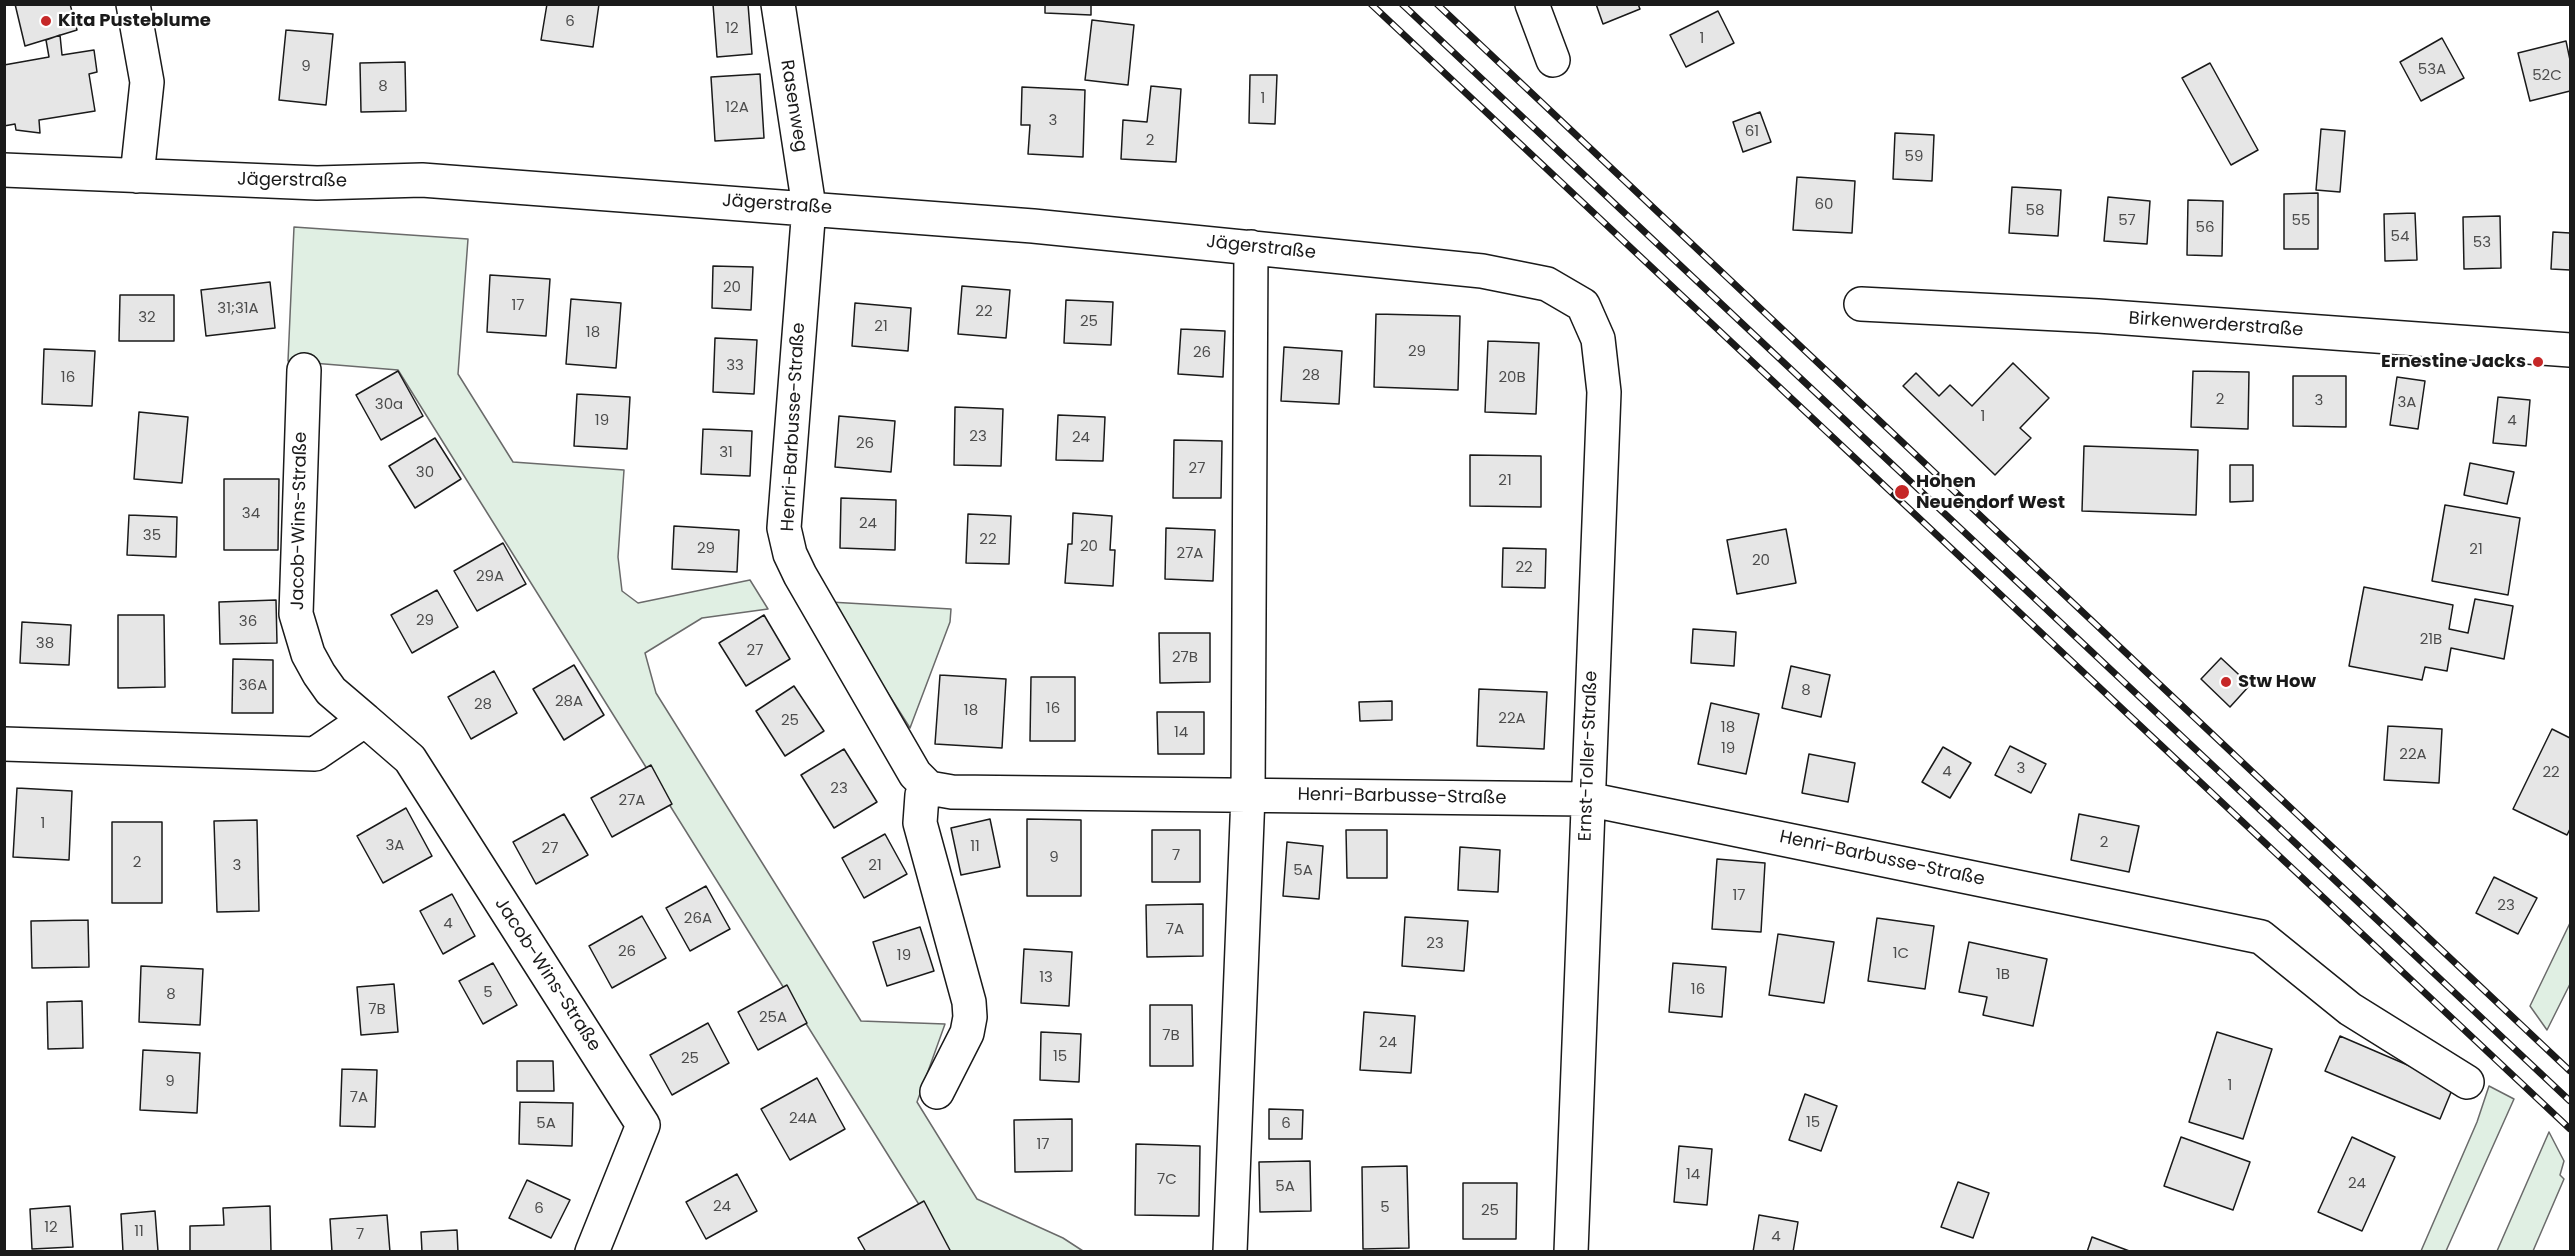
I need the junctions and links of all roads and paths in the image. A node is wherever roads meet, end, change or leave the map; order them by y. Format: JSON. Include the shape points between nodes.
{"nodes":[{"id":1,"x":133,"y":4,"type":"edge"},
{"id":2,"x":778,"y":4,"type":"edge"},
{"id":3,"x":1532,"y":4,"type":"edge"},
{"id":4,"x":1553,"y":60,"type":"dead end"},
{"id":5,"x":4,"y":171,"type":"edge"},
{"id":6,"x":137,"y":176,"type":"junction"},
{"id":7,"x":808,"y":207,"type":"junction"},
{"id":8,"x":1251,"y":247,"type":"junction"},
{"id":9,"x":1547,"y":284,"type":"joint"},
{"id":10,"x":1861,"y":304,"type":"dead end"},
{"id":11,"x":2571,"y":350,"type":"edge"},
{"id":12,"x":303,"y":370,"type":"dead end"},
{"id":13,"x":365,"y":720,"type":"junction"},
{"id":14,"x":4,"y":744,"type":"edge"},
{"id":15,"x":929,"y":788,"type":"junction"},
{"id":16,"x":1248,"y":795,"type":"junction"},
{"id":17,"x":1587,"y":799,"type":"junction"},
{"id":18,"x":2467,"y":1082,"type":"dead end"},
{"id":19,"x":937,"y":1092,"type":"dead end"},
{"id":20,"x":592,"y":1251,"type":"edge"},
{"id":21,"x":1230,"y":1251,"type":"edge"},
{"id":22,"x":1571,"y":1251,"type":"edge"}],
"edges":[{"from":1,"to":6,"type":"street","via":[[147,82]]},
{"from":2,"to":7,"type":"street","name":"Rasenweg"},
{"from":3,"to":4,"type":"street"},
{"from":5,"to":6,"type":"street","name":"Jägerstraße"},
{"from":6,"to":7,"type":"street","name":"Jägerstraße","via":[[317,183],[422,180]]},
{"from":7,"to":8,"type":"street","name":"Jägerstraße"},
{"from":7,"to":15,"type":"street","name":"Henri-Barbusse-Straße","via":[[784,528],[800,575],[915,774]]},
{"from":8,"to":9,"type":"street","name":"Jägerstraße","via":[[1482,271]]},
{"from":8,"to":16,"type":"street"},
{"from":9,"to":17,"type":"street","name":"Ernst-Toller-Straße","via":[[1584,304],[1598,339],[1604,392]]},
{"from":10,"to":11,"type":"street","name":"Birkenwerderstraße","via":[[2098,316]]},
{"from":12,"to":13,"type":"street","name":"Jacob-Wins-Straße","via":[[296,614],[308,654],[319,674],[331,691]]},
{"from":13,"to":14,"type":"street","via":[[315,754]]},
{"from":13,"to":20,"type":"street","name":"Jacob-Wins-Straße","via":[[410,759],[643,1125]]},
{"from":15,"to":16,"type":"street","name":"Henri-Barbusse-Straße","via":[[952,792]]},
{"from":15,"to":19,"type":"street","via":[[922,795],[920,823],[970,1017],[967,1033]]},
{"from":16,"to":17,"type":"street","name":"Henri-Barbusse-Straße"},
{"from":16,"to":21,"type":"street"},
{"from":17,"to":18,"type":"street","name":"Henri-Barbusse-Straße","via":[[2261,937],[2350,1009]]},
{"from":17,"to":22,"type":"street","name":"Ernst-Toller-Straße"}]}
